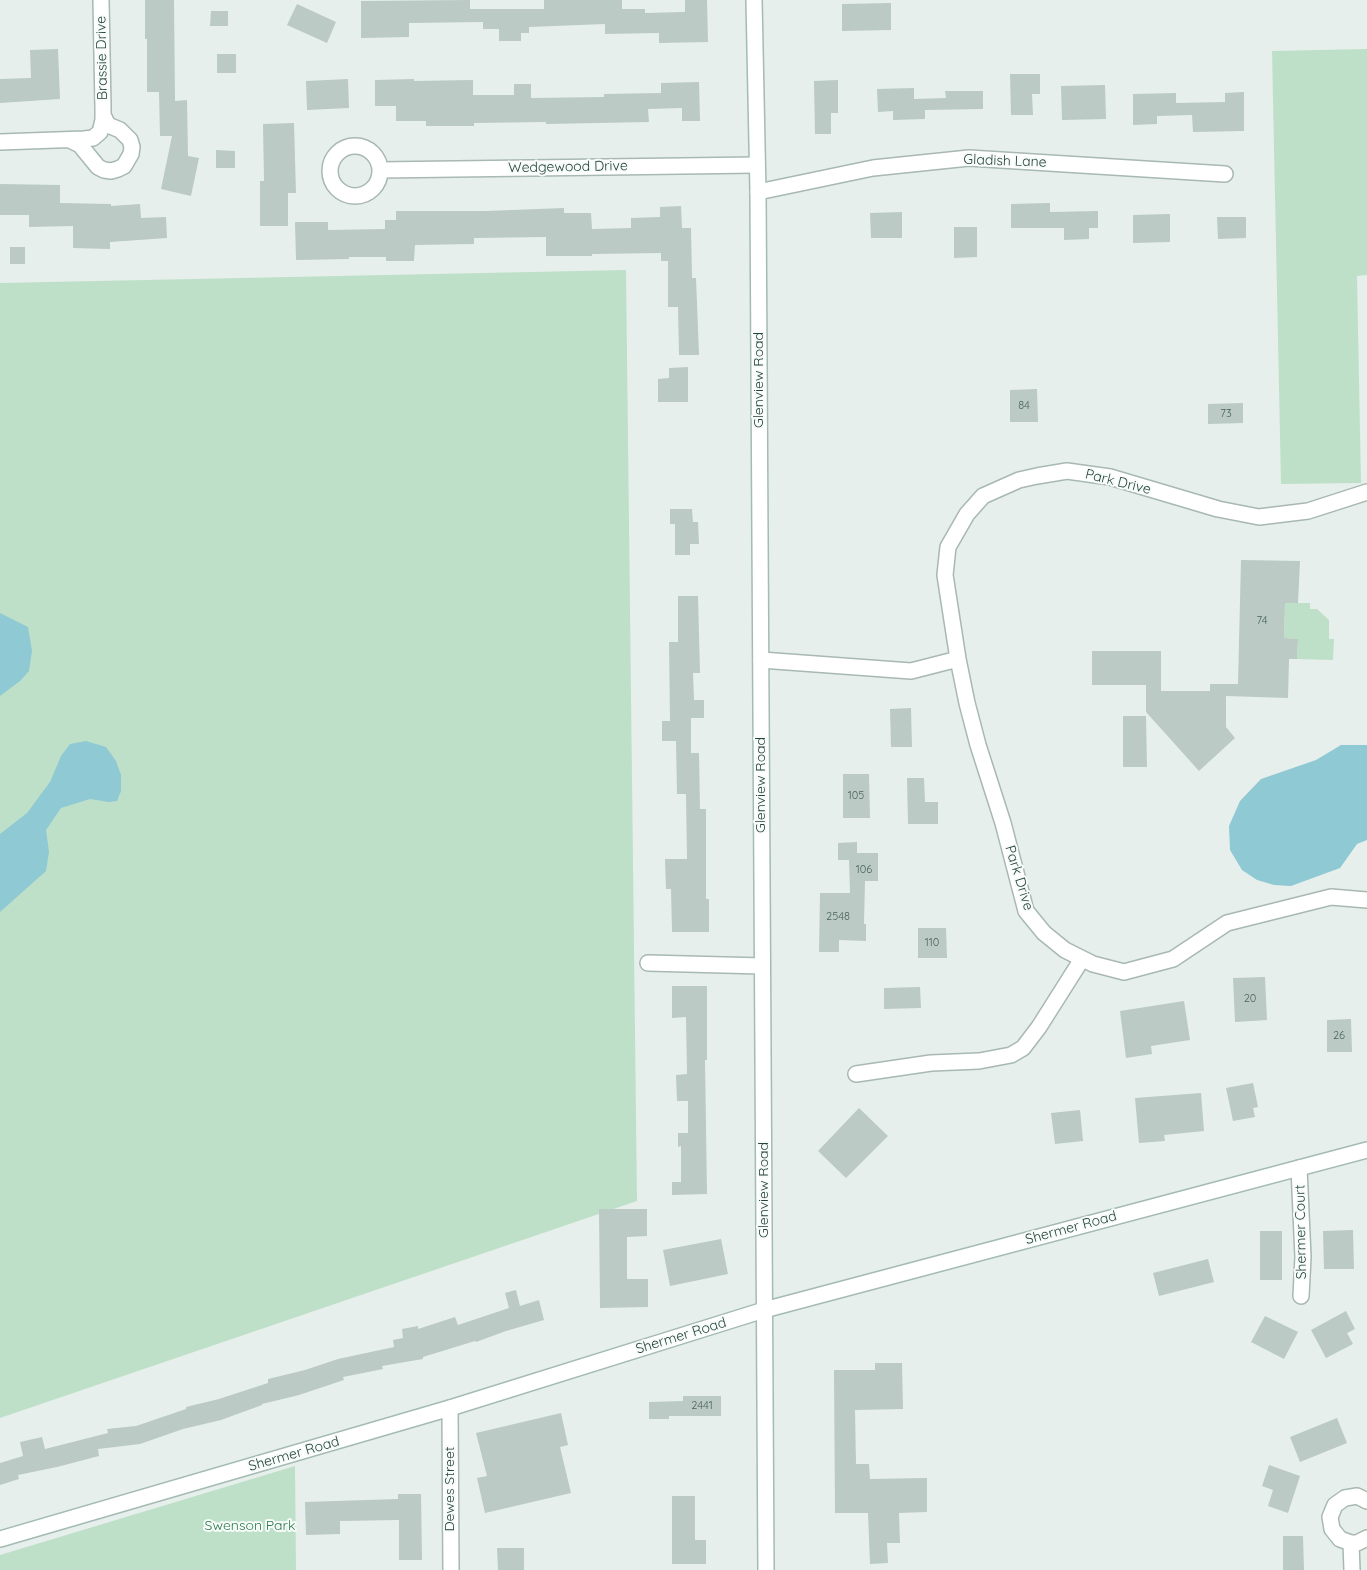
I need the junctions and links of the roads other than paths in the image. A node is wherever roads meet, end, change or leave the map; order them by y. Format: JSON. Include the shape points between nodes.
{"nodes":[{"id":1,"x":101,"y":0,"type":"edge"},
{"id":2,"x":754,"y":0,"type":"edge"},
{"id":3,"x":103,"y":115,"type":"junction"},
{"id":4,"x":77,"y":140,"type":"junction"},
{"id":5,"x":0,"y":142,"type":"edge"},
{"id":6,"x":757,"y":165,"type":"junction"},
{"id":7,"x":380,"y":170,"type":"dead end"},
{"id":8,"x":1225,"y":174,"type":"dead end"},
{"id":9,"x":758,"y":192,"type":"junction"},
{"id":10,"x":1367,"y":492,"type":"edge"},
{"id":11,"x":958,"y":659,"type":"junction"},
{"id":12,"x":761,"y":660,"type":"junction"},
{"id":13,"x":1367,"y":900,"type":"edge"},
{"id":14,"x":1082,"y":959,"type":"junction"},
{"id":15,"x":648,"y":963,"type":"dead end"},
{"id":16,"x":762,"y":966,"type":"junction"},
{"id":17,"x":856,"y":1074,"type":"dead end"},
{"id":18,"x":1367,"y":1150,"type":"edge"},
{"id":19,"x":1299,"y":1168,"type":"junction"},
{"id":20,"x":1301,"y":1296,"type":"dead end"},
{"id":21,"x":764,"y":1310,"type":"junction"},
{"id":22,"x":450,"y":1408,"type":"junction"},
{"id":23,"x":1367,"y":1501,"type":"edge"},
{"id":24,"x":1367,"y":1538,"type":"edge"},
{"id":25,"x":0,"y":1539,"type":"edge"},
{"id":26,"x":1351,"y":1543,"type":"junction"},
{"id":27,"x":451,"y":1570,"type":"edge"},
{"id":28,"x":766,"y":1570,"type":"edge"},
{"id":29,"x":1352,"y":1570,"type":"edge"}],
"edges":[{"from":1,"to":3,"type":"street","name":"Brassie Drive"},
{"from":2,"to":6,"type":"street","name":"Glenview Road"},
{"from":3,"to":4,"type":"street","name":"Brassie Drive","via":[[100,132],[93,138]]},
{"from":3,"to":4,"type":"street","name":"Brassie Drive","via":[[108,125],[120,130],[130,140],[131,154],[124,166],[111,171],[98,167]]},
{"from":4,"to":5,"type":"street"},
{"from":6,"to":7,"type":"street","name":"Wedgewood Drive"},
{"from":6,"to":9,"type":"street","name":"Glenview Road"},
{"from":8,"to":9,"type":"street","name":"Gladish Lane","via":[[969,158],[873,168]]},
{"from":9,"to":12,"type":"street","name":"Glenview Road"},
{"from":10,"to":11,"type":"street","name":"Park Drive","via":[[1308,512],[1259,517],[1218,509],[1102,476],[1067,471],[1019,480],[983,496],[967,514],[948,546],[945,574]]},
{"from":11,"to":12,"type":"street","via":[[911,671]]},
{"from":11,"to":14,"type":"street","name":"Park Drive","via":[[967,703],[1026,911],[1044,933]]},
{"from":12,"to":16,"type":"street","name":"Glenview Road"},
{"from":13,"to":14,"type":"street","name":"Park Drive","via":[[1331,897],[1227,923],[1173,959],[1124,972]]},
{"from":14,"to":17,"type":"street","via":[[1039,1027],[1023,1048],[1011,1055]]},
{"from":15,"to":16,"type":"street"},
{"from":16,"to":21,"type":"street","name":"Glenview Road"},
{"from":18,"to":19,"type":"street","name":"Shermer Road"},
{"from":19,"to":20,"type":"street","name":"Shermer Court","via":[[1304,1257]]},
{"from":19,"to":21,"type":"street","name":"Shermer Road"},
{"from":21,"to":22,"type":"street","name":"Shermer Road"},
{"from":21,"to":28,"type":"street","name":"Glenview Road"},
{"from":22,"to":25,"type":"street","name":"Shermer Road"},
{"from":22,"to":27,"type":"street","name":"Dewes Street"},
{"from":23,"to":26,"type":"street","via":[[1357,1496],[1345,1498],[1332,1511],[1332,1529]]},
{"from":24,"to":26,"type":"street"},
{"from":26,"to":29,"type":"street"}]}
